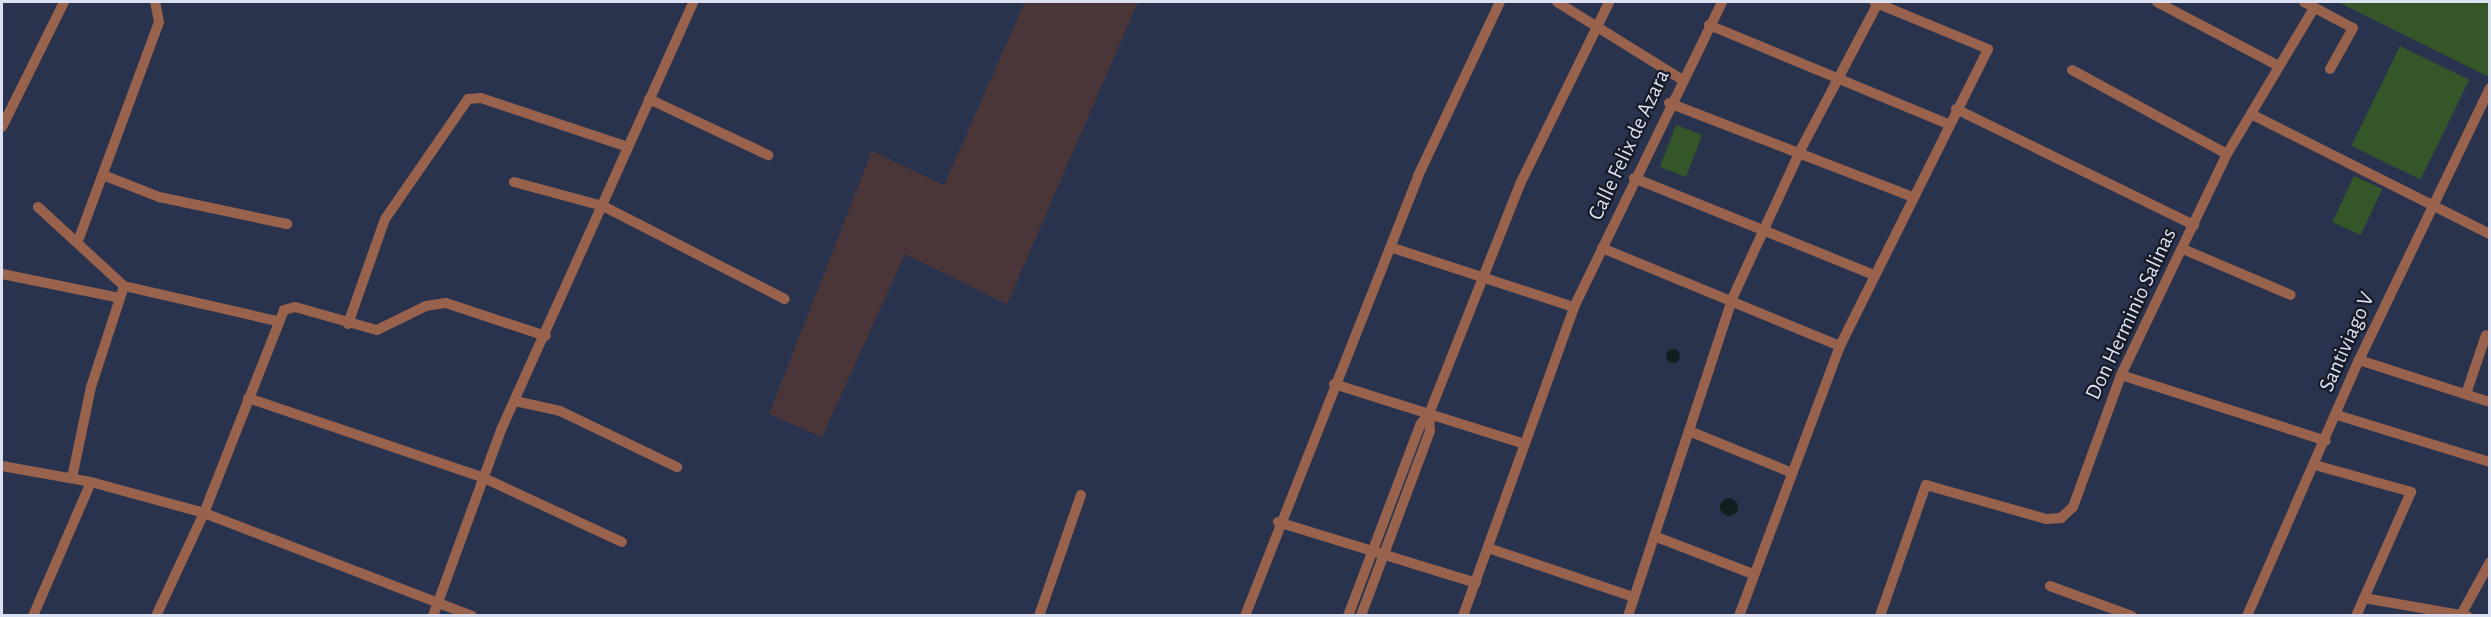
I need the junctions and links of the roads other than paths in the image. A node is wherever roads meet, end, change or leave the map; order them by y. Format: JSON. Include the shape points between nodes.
{"nodes":[{"id":1,"x":64,"y":2,"type":"edge"},
{"id":2,"x":155,"y":2,"type":"edge"},
{"id":3,"x":693,"y":2,"type":"edge"},
{"id":4,"x":1500,"y":2,"type":"edge"},
{"id":5,"x":1557,"y":2,"type":"edge"},
{"id":6,"x":1609,"y":2,"type":"edge"},
{"id":7,"x":1722,"y":2,"type":"edge"},
{"id":8,"x":1876,"y":2,"type":"edge"},
{"id":9,"x":2157,"y":2,"type":"edge"},
{"id":10,"x":2304,"y":2,"type":"edge"},
{"id":11,"x":2314,"y":8,"type":"junction"},
{"id":12,"x":1596,"y":24,"type":"junction"},
{"id":13,"x":1709,"y":25,"type":"junction"},
{"id":14,"x":2277,"y":65,"type":"junction"},
{"id":15,"x":2330,"y":69,"type":"dead end"},
{"id":16,"x":2072,"y":70,"type":"dead end"},
{"id":17,"x":1839,"y":78,"type":"junction"},
{"id":18,"x":1681,"y":79,"type":"junction"},
{"id":19,"x":2490,"y":88,"type":"edge"},
{"id":20,"x":649,"y":99,"type":"junction"},
{"id":21,"x":1669,"y":103,"type":"junction"},
{"id":22,"x":1956,"y":109,"type":"junction"},
{"id":23,"x":2251,"y":114,"type":"junction"},
{"id":24,"x":1948,"y":124,"type":"junction"},
{"id":25,"x":2,"y":127,"type":"edge"},
{"id":26,"x":628,"y":147,"type":"junction"},
{"id":27,"x":1800,"y":151,"type":"junction"},
{"id":28,"x":2227,"y":154,"type":"junction"},
{"id":29,"x":768,"y":156,"type":"dead end"},
{"id":30,"x":103,"y":175,"type":"junction"},
{"id":31,"x":1634,"y":178,"type":"junction"},
{"id":32,"x":514,"y":182,"type":"dead end"},
{"id":33,"x":1913,"y":197,"type":"junction"},
{"id":34,"x":2431,"y":205,"type":"junction"},
{"id":35,"x":603,"y":206,"type":"junction"},
{"id":36,"x":38,"y":207,"type":"dead end"},
{"id":37,"x":287,"y":224,"type":"dead end"},
{"id":38,"x":2194,"y":225,"type":"junction"},
{"id":39,"x":1763,"y":229,"type":"junction"},
{"id":40,"x":2490,"y":234,"type":"edge"},
{"id":41,"x":78,"y":241,"type":"junction"},
{"id":42,"x":1393,"y":248,"type":"junction"},
{"id":43,"x":1602,"y":248,"type":"junction"},
{"id":44,"x":2183,"y":249,"type":"junction"},
{"id":45,"x":2,"y":274,"type":"edge"},
{"id":46,"x":1874,"y":275,"type":"junction"},
{"id":47,"x":1483,"y":276,"type":"junction"},
{"id":48,"x":124,"y":286,"type":"junction"},
{"id":49,"x":2291,"y":295,"type":"dead end"},
{"id":50,"x":120,"y":298,"type":"junction"},
{"id":51,"x":785,"y":299,"type":"dead end"},
{"id":52,"x":1732,"y":299,"type":"junction"},
{"id":53,"x":1574,"y":307,"type":"junction"},
{"id":54,"x":278,"y":321,"type":"junction"},
{"id":55,"x":348,"y":324,"type":"junction"},
{"id":56,"x":2486,"y":335,"type":"dead end"},
{"id":57,"x":546,"y":336,"type":"junction"},
{"id":58,"x":1840,"y":346,"type":"junction"},
{"id":59,"x":2359,"y":360,"type":"junction"},
{"id":60,"x":2121,"y":375,"type":"junction"},
{"id":61,"x":1334,"y":384,"type":"junction"},
{"id":62,"x":2466,"y":394,"type":"junction"},
{"id":63,"x":248,"y":398,"type":"junction"},
{"id":64,"x":515,"y":401,"type":"junction"},
{"id":65,"x":2490,"y":402,"type":"edge"},
{"id":66,"x":1429,"y":414,"type":"junction"},
{"id":67,"x":2337,"y":415,"type":"junction"},
{"id":68,"x":1689,"y":431,"type":"junction"},
{"id":69,"x":2326,"y":441,"type":"junction"},
{"id":70,"x":1524,"y":444,"type":"junction"},
{"id":71,"x":2490,"y":462,"type":"edge"},
{"id":72,"x":2315,"y":465,"type":"junction"},
{"id":73,"x":2,"y":466,"type":"edge"},
{"id":74,"x":677,"y":466,"type":"dead end"},
{"id":75,"x":1790,"y":472,"type":"junction"},
{"id":76,"x":72,"y":478,"type":"junction"},
{"id":77,"x":484,"y":478,"type":"junction"},
{"id":78,"x":91,"y":482,"type":"junction"},
{"id":79,"x":1082,"y":495,"type":"dead end"},
{"id":80,"x":204,"y":513,"type":"junction"},
{"id":81,"x":1278,"y":522,"type":"junction"},
{"id":82,"x":1654,"y":536,"type":"junction"},
{"id":83,"x":622,"y":542,"type":"dead end"},
{"id":84,"x":1488,"y":548,"type":"junction"},
{"id":85,"x":1372,"y":550,"type":"junction"},
{"id":86,"x":1383,"y":554,"type":"junction"},
{"id":87,"x":2490,"y":561,"type":"edge"},
{"id":88,"x":1753,"y":574,"type":"junction"},
{"id":89,"x":1476,"y":583,"type":"junction"},
{"id":90,"x":2050,"y":586,"type":"dead end"},
{"id":91,"x":1634,"y":597,"type":"junction"},
{"id":92,"x":2364,"y":598,"type":"junction"},
{"id":93,"x":440,"y":599,"type":"junction"},
{"id":94,"x":2464,"y":614,"type":"edge"},
{"id":95,"x":33,"y":615,"type":"edge"},
{"id":96,"x":156,"y":615,"type":"edge"},
{"id":97,"x":433,"y":615,"type":"edge"},
{"id":98,"x":472,"y":615,"type":"edge"},
{"id":99,"x":1039,"y":615,"type":"edge"},
{"id":100,"x":1245,"y":615,"type":"edge"},
{"id":101,"x":1348,"y":615,"type":"edge"},
{"id":102,"x":1361,"y":615,"type":"edge"},
{"id":103,"x":1463,"y":615,"type":"edge"},
{"id":104,"x":1628,"y":615,"type":"edge"},
{"id":105,"x":1739,"y":615,"type":"edge"},
{"id":106,"x":1880,"y":615,"type":"edge"},
{"id":107,"x":2132,"y":615,"type":"edge"},
{"id":108,"x":2247,"y":615,"type":"edge"},
{"id":109,"x":2356,"y":615,"type":"edge"}],
"edges":[{"from":1,"to":25,"type":"street"},
{"from":2,"to":30,"type":"street","via":[[159,22]]},
{"from":3,"to":20,"type":"street"},
{"from":4,"to":42,"type":"street","via":[[1418,176]]},
{"from":5,"to":12,"type":"street"},
{"from":6,"to":12,"type":"street"},
{"from":7,"to":13,"type":"street","name":"Calle Felix de Azara"},
{"from":8,"to":17,"type":"street"},
{"from":8,"to":22,"type":"street","via":[[1988,49]]},
{"from":9,"to":14,"type":"street"},
{"from":10,"to":11,"type":"street"},
{"from":11,"to":14,"type":"street","name":"Don Herminio Salinas"},
{"from":11,"to":15,"type":"street","via":[[2353,28]]},
{"from":12,"to":18,"type":"street"},
{"from":12,"to":47,"type":"street"},
{"from":13,"to":17,"type":"street"},
{"from":13,"to":18,"type":"street","name":"Calle Felix de Azara"},
{"from":14,"to":23,"type":"street","name":"Don Herminio Salinas"},
{"from":16,"to":28,"type":"street"},
{"from":17,"to":24,"type":"street"},
{"from":17,"to":27,"type":"street"},
{"from":18,"to":21,"type":"street","name":"Calle Felix de Azara"},
{"from":19,"to":34,"type":"street","name":"Santiviago V"},
{"from":20,"to":26,"type":"street"},
{"from":20,"to":29,"type":"street"},
{"from":21,"to":27,"type":"street"},
{"from":21,"to":31,"type":"street","name":"Calle Felix de Azara"},
{"from":22,"to":24,"type":"street"},
{"from":22,"to":38,"type":"street"},
{"from":23,"to":28,"type":"street","name":"Don Herminio Salinas"},
{"from":23,"to":34,"type":"street"},
{"from":24,"to":33,"type":"street"},
{"from":26,"to":35,"type":"street"},
{"from":26,"to":55,"type":"street","via":[[481,98],[468,99],[386,219]]},
{"from":27,"to":33,"type":"street"},
{"from":27,"to":39,"type":"street"},
{"from":28,"to":38,"type":"street","name":"Don Herminio Salinas"},
{"from":30,"to":37,"type":"street","via":[[159,197]]},
{"from":30,"to":41,"type":"street"},
{"from":31,"to":39,"type":"street"},
{"from":31,"to":43,"type":"street","name":"Calle Felix de Azara"},
{"from":32,"to":35,"type":"street"},
{"from":33,"to":46,"type":"street"},
{"from":34,"to":40,"type":"street"},
{"from":34,"to":59,"type":"street","name":"Santiviago V"},
{"from":35,"to":51,"type":"street"},
{"from":35,"to":57,"type":"street"},
{"from":36,"to":41,"type":"street"},
{"from":38,"to":44,"type":"street","name":"Don Herminio Salinas"},
{"from":39,"to":46,"type":"street"},
{"from":39,"to":52,"type":"street"},
{"from":41,"to":48,"type":"street"},
{"from":42,"to":47,"type":"street"},
{"from":42,"to":61,"type":"street"},
{"from":43,"to":52,"type":"street"},
{"from":43,"to":53,"type":"street","name":"Calle Felix de Azara"},
{"from":44,"to":49,"type":"street"},
{"from":44,"to":60,"type":"street","name":"Don Herminio Salinas"},
{"from":45,"to":50,"type":"street"},
{"from":46,"to":58,"type":"street"},
{"from":47,"to":53,"type":"street"},
{"from":47,"to":66,"type":"street"},
{"from":48,"to":50,"type":"street"},
{"from":48,"to":54,"type":"street"},
{"from":50,"to":76,"type":"street","via":[[92,387]]},
{"from":52,"to":58,"type":"street"},
{"from":52,"to":68,"type":"street"},
{"from":53,"to":70,"type":"street","name":"Calle Felix de Azara"},
{"from":54,"to":55,"type":"street","via":[[284,310],[295,307]]},
{"from":54,"to":63,"type":"street"},
{"from":55,"to":57,"type":"street","via":[[387,328],[435,303]]},
{"from":56,"to":62,"type":"street"},
{"from":57,"to":64,"type":"street"},
{"from":58,"to":75,"type":"street"},
{"from":59,"to":62,"type":"street"},
{"from":59,"to":67,"type":"street","name":"Santiviago V"},
{"from":60,"to":69,"type":"street"},
{"from":60,"to":106,"type":"street","name":"Don Herminio Salinas","via":[[2080,495],[2061,518],[2046,519],[1926,485]]},
{"from":61,"to":66,"type":"street"},
{"from":61,"to":81,"type":"street"},
{"from":62,"to":65,"type":"street"},
{"from":63,"to":77,"type":"street"},
{"from":63,"to":80,"type":"street"},
{"from":64,"to":74,"type":"street","via":[[560,411]]},
{"from":64,"to":77,"type":"street"},
{"from":66,"to":70,"type":"street"},
{"from":66,"to":85,"type":"street","via":[[1420,425]]},
{"from":66,"to":86,"type":"street","via":[[1430,431]]},
{"from":67,"to":69,"type":"street","name":"Santiviago V"},
{"from":67,"to":71,"type":"street"},
{"from":68,"to":75,"type":"street"},
{"from":68,"to":82,"type":"street"},
{"from":69,"to":72,"type":"street","name":"Santiviago V"},
{"from":70,"to":84,"type":"street","name":"Calle Felix de Azara"},
{"from":72,"to":92,"type":"street","via":[[2411,492]]},
{"from":72,"to":108,"type":"street","name":"Santiviago V"},
{"from":73,"to":76,"type":"street"},
{"from":75,"to":88,"type":"street"},
{"from":76,"to":78,"type":"street"},
{"from":77,"to":83,"type":"street"},
{"from":77,"to":93,"type":"street"},
{"from":78,"to":80,"type":"street"},
{"from":78,"to":95,"type":"street"},
{"from":79,"to":99,"type":"street"},
{"from":80,"to":93,"type":"street"},
{"from":80,"to":96,"type":"street"},
{"from":81,"to":85,"type":"street"},
{"from":81,"to":100,"type":"street"},
{"from":82,"to":88,"type":"street"},
{"from":82,"to":91,"type":"street"},
{"from":84,"to":89,"type":"street","name":"Calle Felix de Azara"},
{"from":84,"to":91,"type":"street"},
{"from":85,"to":86,"type":"street"},
{"from":85,"to":101,"type":"street"},
{"from":86,"to":89,"type":"street"},
{"from":86,"to":102,"type":"street"},
{"from":87,"to":94,"type":"street"},
{"from":88,"to":105,"type":"street"},
{"from":89,"to":103,"type":"street","name":"Calle Felix de Azara"},
{"from":90,"to":107,"type":"street"},
{"from":91,"to":104,"type":"street"},
{"from":92,"to":94,"type":"street"},
{"from":92,"to":109,"type":"street"},
{"from":93,"to":97,"type":"street"},
{"from":93,"to":98,"type":"street"}]}
